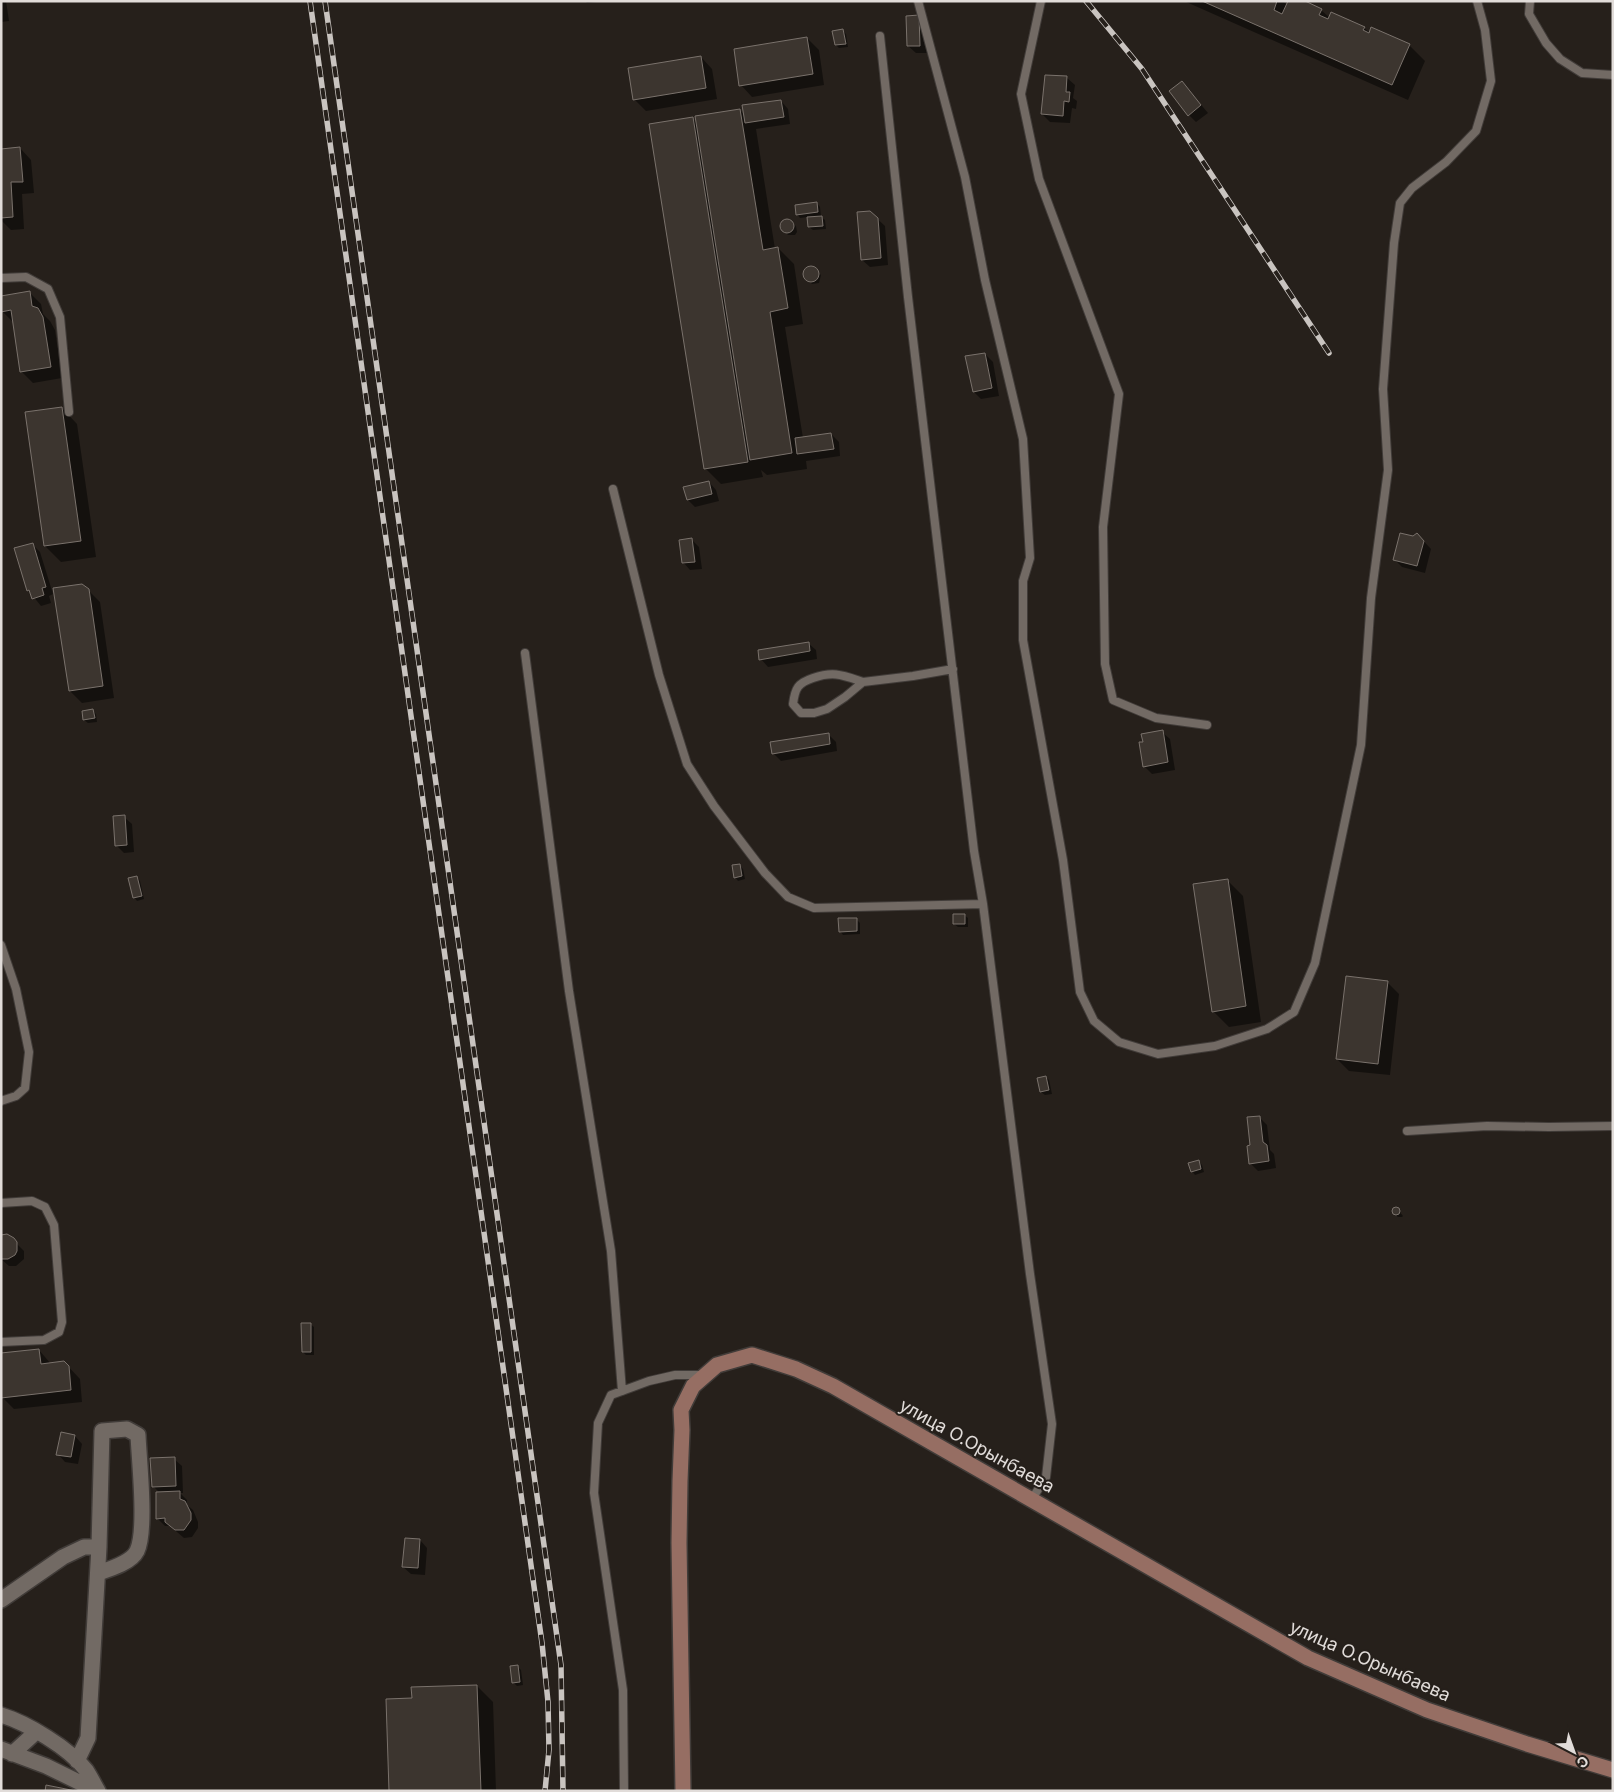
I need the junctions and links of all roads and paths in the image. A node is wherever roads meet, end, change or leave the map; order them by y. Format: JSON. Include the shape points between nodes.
{"nodes":[{"id":1,"x":918,"y":1,"type":"edge"},
{"id":2,"x":1040,"y":1,"type":"edge"},
{"id":3,"x":1478,"y":1,"type":"edge"},
{"id":4,"x":1530,"y":1,"type":"edge"},
{"id":5,"x":880,"y":36,"type":"dead end"},
{"id":6,"x":1613,"y":75,"type":"edge"},
{"id":7,"x":1,"y":278,"type":"edge"},
{"id":8,"x":69,"y":412,"type":"dead end"},
{"id":9,"x":613,"y":489,"type":"dead end"},
{"id":10,"x":524,"y":653,"type":"dead end"},
{"id":11,"x":952,"y":669,"type":"junction"},
{"id":12,"x":863,"y":682,"type":"junction"},
{"id":13,"x":1207,"y":725,"type":"dead end"},
{"id":14,"x":983,"y":904,"type":"junction"},
{"id":15,"x":1,"y":945,"type":"edge"},
{"id":16,"x":1,"y":1101,"type":"edge"},
{"id":17,"x":1613,"y":1126,"type":"edge"},
{"id":18,"x":1407,"y":1131,"type":"dead end"},
{"id":19,"x":1,"y":1203,"type":"edge"},
{"id":20,"x":1,"y":1342,"type":"edge"},
{"id":21,"x":706,"y":1375,"type":"junction"},
{"id":22,"x":622,"y":1391,"type":"junction"},
{"id":23,"x":1032,"y":1499,"type":"junction"},
{"id":24,"x":99,"y":1547,"type":"junction"},
{"id":25,"x":98,"y":1572,"type":"junction"},
{"id":26,"x":1,"y":1600,"type":"edge"},
{"id":27,"x":1,"y":1714,"type":"edge"},
{"id":28,"x":36,"y":1732,"type":"junction"},
{"id":29,"x":7,"y":1752,"type":"edge"},
{"id":30,"x":76,"y":1761,"type":"junction"},
{"id":31,"x":1613,"y":1770,"type":"edge"},
{"id":32,"x":97,"y":1791,"type":"edge"},
{"id":33,"x":624,"y":1791,"type":"edge"},
{"id":34,"x":682,"y":1791,"type":"edge"}],
"edges":[{"from":1,"to":3,"type":"lane","via":[[966,177],[1023,439],[1030,558],[1023,581],[1023,640],[1063,860],[1080,992],[1094,1021],[1119,1042],[1158,1054],[1215,1046],[1268,1029],[1294,1012],[1315,963],[1361,745],[1371,598],[1388,470],[1383,389],[1400,203],[1412,188],[1446,162],[1476,131],[1491,80],[1486,30]]},
{"from":2,"to":13,"type":"lane","via":[[1021,94],[1039,179],[1119,394],[1103,527],[1104,664],[1113,700],[1156,718]]},
{"from":4,"to":6,"type":"lane","via":[[1529,14],[1560,59],[1582,73]]},
{"from":5,"to":11,"type":"lane"},
{"from":7,"to":8,"type":"lane","via":[[26,277],[48,289],[60,317]]},
{"from":9,"to":14,"type":"lane","via":[[659,675],[687,764],[714,806],[766,873],[788,897],[814,908]]},
{"from":10,"to":22,"type":"lane","via":[[569,991],[611,1252]]},
{"from":11,"to":12,"type":"lane"},
{"from":11,"to":14,"type":"lane"},
{"from":12,"to":12,"type":"lane","via":[[827,709],[801,712],[793,704],[794,692],[802,681],[828,673]]},
{"from":14,"to":23,"type":"lane","via":[[1052,1424],[1046,1477]]},
{"from":15,"to":16,"type":"lane","via":[[16,989],[29,1052],[25,1088],[16,1096]]},
{"from":17,"to":18,"type":"lane","via":[[1487,1126]]},
{"from":19,"to":20,"type":"lane","via":[[32,1201],[45,1207],[54,1225],[62,1322],[59,1332],[44,1340]]},
{"from":21,"to":22,"type":"lane","via":[[674,1375]]},
{"from":21,"to":23,"type":"street","name":"улица О.Орынбаева","via":[[717,1365],[752,1355],[796,1369],[834,1386]]},
{"from":21,"to":34,"type":"street","name":"улица О.Орынбаева","via":[[693,1386],[681,1410]]},
{"from":22,"to":33,"type":"lane","via":[[611,1395],[598,1423],[594,1493],[623,1690]]},
{"from":23,"to":31,"type":"street","name":"улица О.Орынбаева","via":[[1308,1658],[1427,1710]]},
{"from":24,"to":25,"type":"street"},
{"from":24,"to":25,"type":"street","via":[[102,1431],[127,1429],[138,1435],[142,1531],[137,1552],[121,1565]]},
{"from":24,"to":26,"type":"street","via":[[84,1546],[63,1557]]},
{"from":25,"to":30,"type":"street","via":[[88,1738]]},
{"from":27,"to":28,"type":"street"},
{"from":28,"to":29,"type":"street"},
{"from":28,"to":30,"type":"street"},
{"from":29,"to":32,"type":"street","via":[[46,1766]]},
{"from":30,"to":32,"type":"street","via":[[86,1770]]}]}
